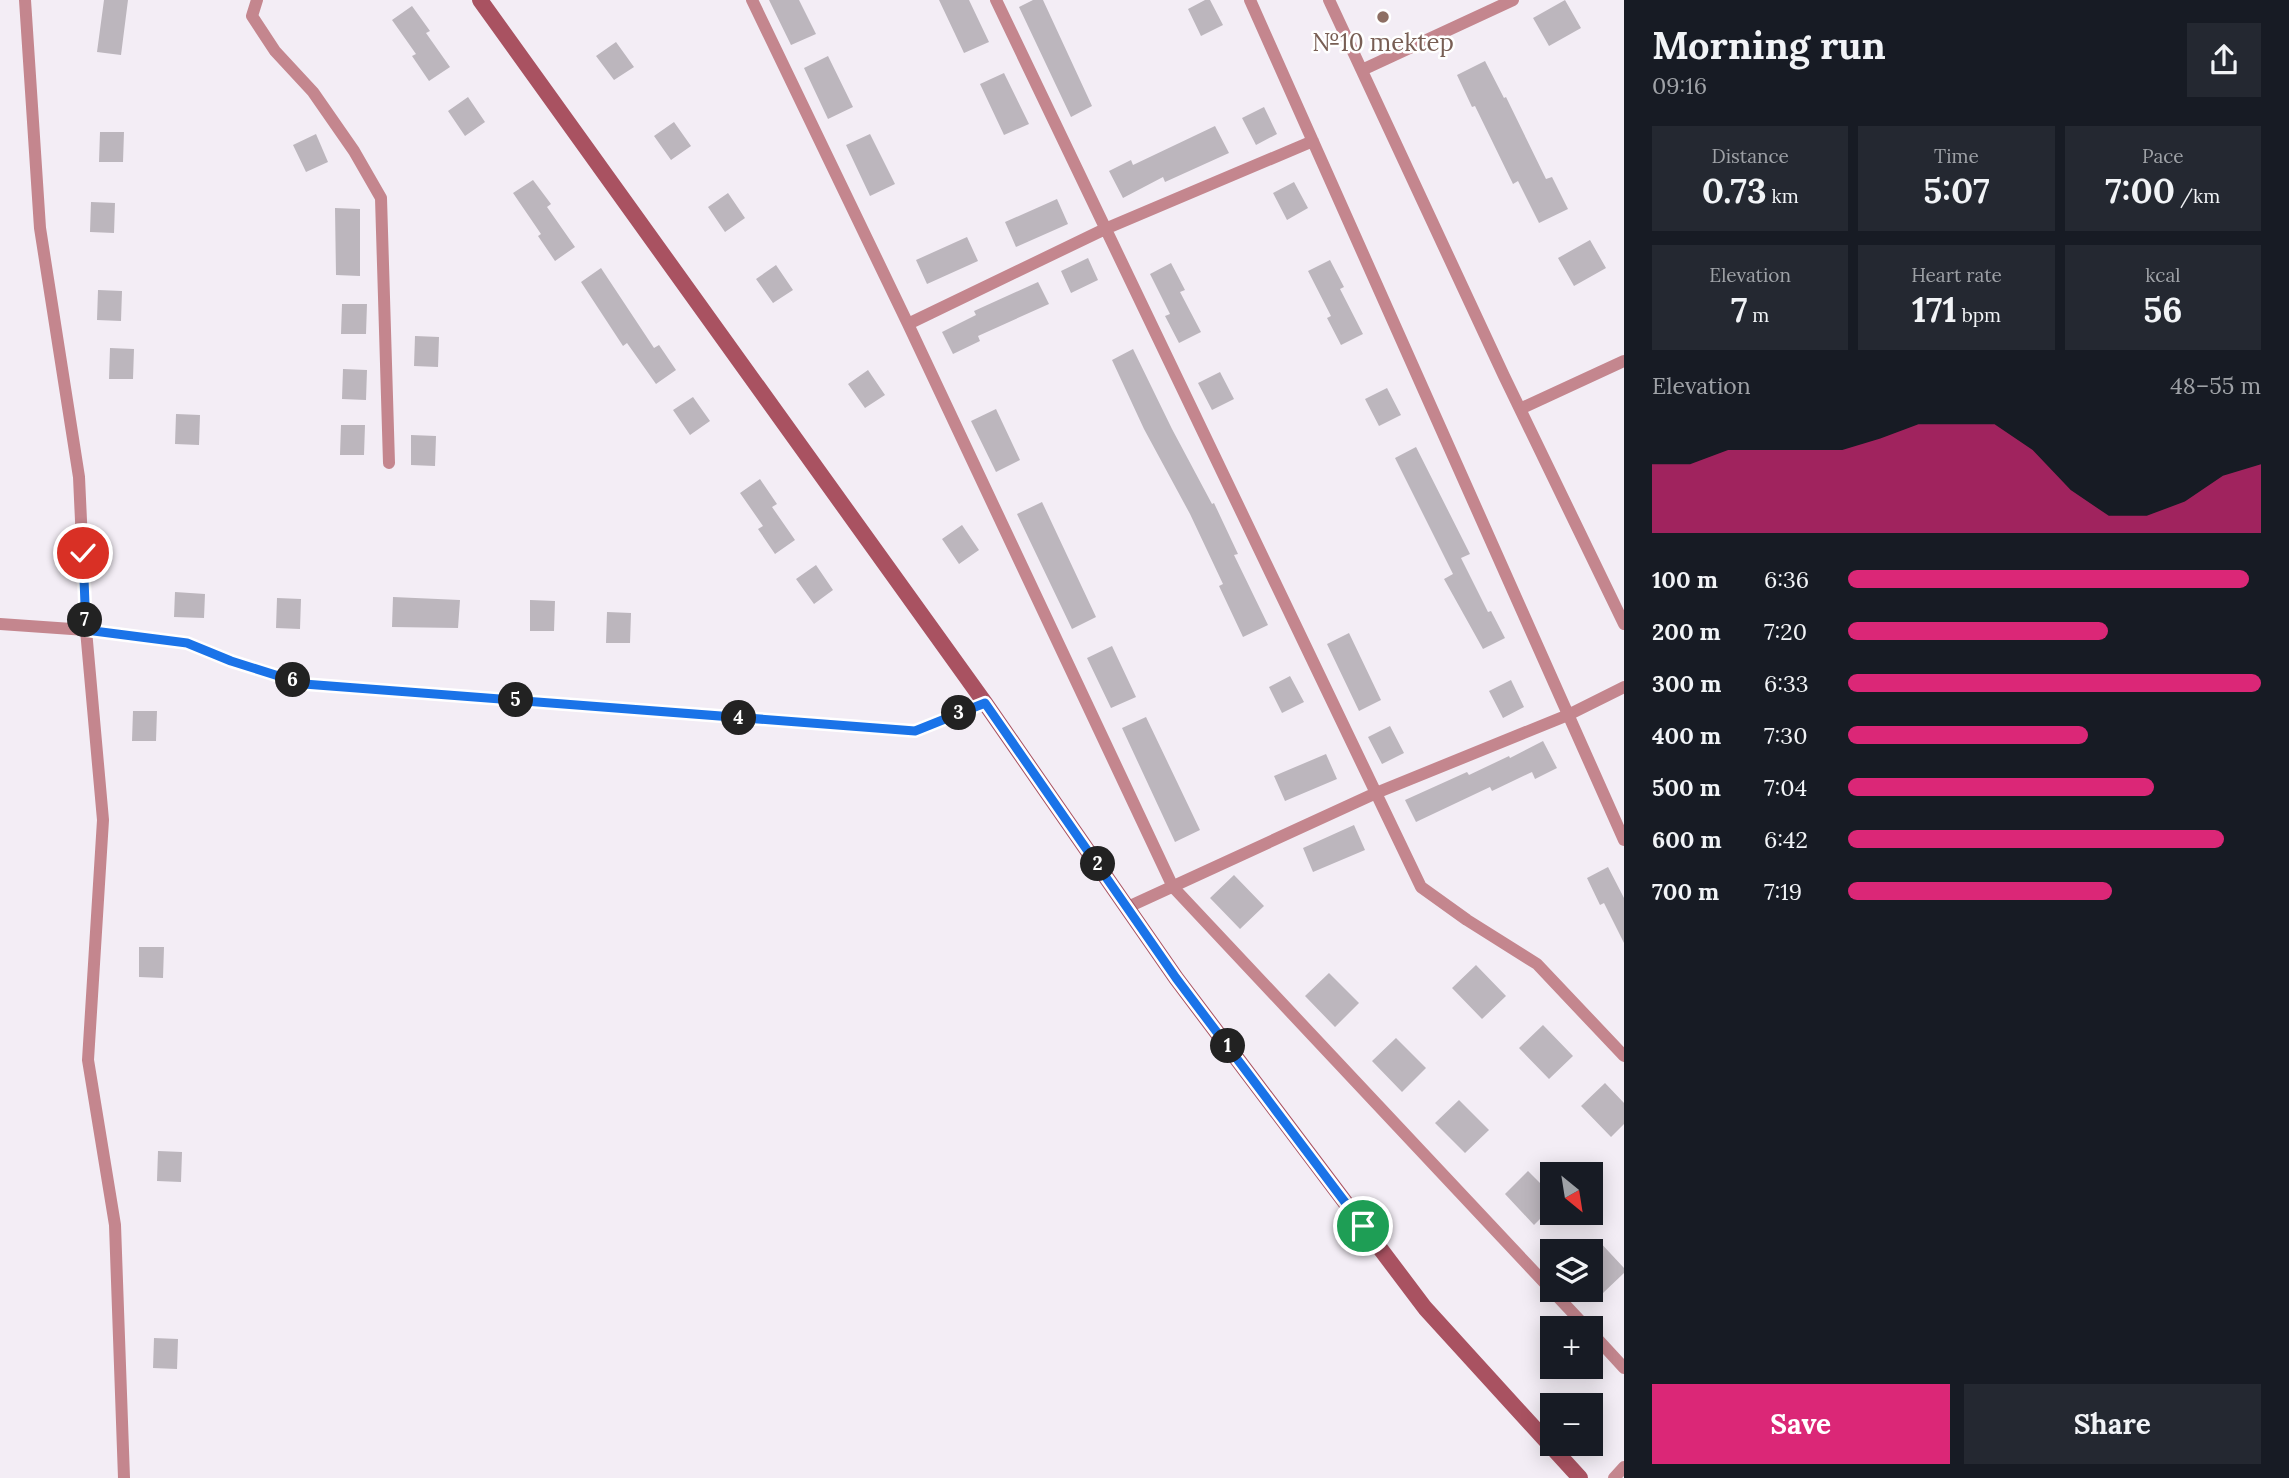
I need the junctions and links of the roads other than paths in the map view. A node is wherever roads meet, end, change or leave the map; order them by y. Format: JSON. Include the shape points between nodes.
{"nodes":[{"id":1,"x":25,"y":0,"type":"edge"},
{"id":2,"x":257,"y":0,"type":"edge"},
{"id":3,"x":480,"y":0,"type":"edge"},
{"id":4,"x":752,"y":0,"type":"edge"},
{"id":5,"x":996,"y":0,"type":"edge"},
{"id":6,"x":1250,"y":0,"type":"edge"},
{"id":7,"x":1329,"y":0,"type":"edge"},
{"id":8,"x":1513,"y":0,"type":"edge"},
{"id":9,"x":1362,"y":70,"type":"junction"},
{"id":10,"x":1312,"y":141,"type":"junction"},
{"id":11,"x":1105,"y":229,"type":"junction"},
{"id":12,"x":908,"y":324,"type":"junction"},
{"id":13,"x":1624,"y":361,"type":"edge"},
{"id":14,"x":1520,"y":409,"type":"junction"},
{"id":15,"x":389,"y":463,"type":"dead end"},
{"id":16,"x":0,"y":624,"type":"edge"},
{"id":17,"x":1624,"y":624,"type":"edge"},
{"id":18,"x":86,"y":630,"type":"junction"},
{"id":19,"x":1624,"y":687,"type":"edge"},
{"id":20,"x":985,"y":703,"type":"junction"},
{"id":21,"x":1568,"y":715,"type":"junction"},
{"id":22,"x":1376,"y":793,"type":"junction"},
{"id":23,"x":1624,"y":840,"type":"edge"},
{"id":24,"x":1173,"y":887,"type":"junction"},
{"id":25,"x":1128,"y":906,"type":"junction"},
{"id":26,"x":1624,"y":1056,"type":"edge"},
{"id":27,"x":1576,"y":1316,"type":"edge"},
{"id":28,"x":1603,"y":1345,"type":"edge"},
{"id":29,"x":1624,"y":1368,"type":"edge"},
{"id":30,"x":1624,"y":1467,"type":"edge"},
{"id":31,"x":124,"y":1478,"type":"edge"},
{"id":32,"x":1580,"y":1478,"type":"edge"},
{"id":33,"x":1614,"y":1478,"type":"edge"}],
"edges":[{"from":1,"to":18,"type":"street","via":[[40,228],[79,477]]},
{"from":2,"to":15,"type":"street","via":[[252,16],[275,51],[313,92],[381,198]]},
{"from":3,"to":20,"type":"main road"},
{"from":4,"to":12,"type":"street"},
{"from":5,"to":11,"type":"street"},
{"from":6,"to":10,"type":"street"},
{"from":7,"to":9,"type":"street"},
{"from":8,"to":9,"type":"street"},
{"from":9,"to":14,"type":"street"},
{"from":10,"to":11,"type":"street"},
{"from":10,"to":21,"type":"street"},
{"from":11,"to":12,"type":"street"},
{"from":11,"to":22,"type":"street"},
{"from":12,"to":24,"type":"street"},
{"from":13,"to":14,"type":"street"},
{"from":14,"to":17,"type":"street"},
{"from":16,"to":18,"type":"street"},
{"from":18,"to":20,"type":"street","via":[[187,643],[304,684],[915,731]]},
{"from":18,"to":31,"type":"street","via":[[103,820],[88,1060],[115,1225]]},
{"from":19,"to":21,"type":"street"},
{"from":20,"to":25,"type":"main road"},
{"from":21,"to":22,"type":"street"},
{"from":21,"to":23,"type":"street"},
{"from":22,"to":24,"type":"street"},
{"from":22,"to":26,"type":"street","via":[[1421,887],[1537,964]]},
{"from":24,"to":25,"type":"street"},
{"from":24,"to":27,"type":"street"},
{"from":25,"to":32,"type":"main road","via":[[1176,978],[1425,1308]]},
{"from":28,"to":29,"type":"street"},
{"from":30,"to":33,"type":"street"}]}
